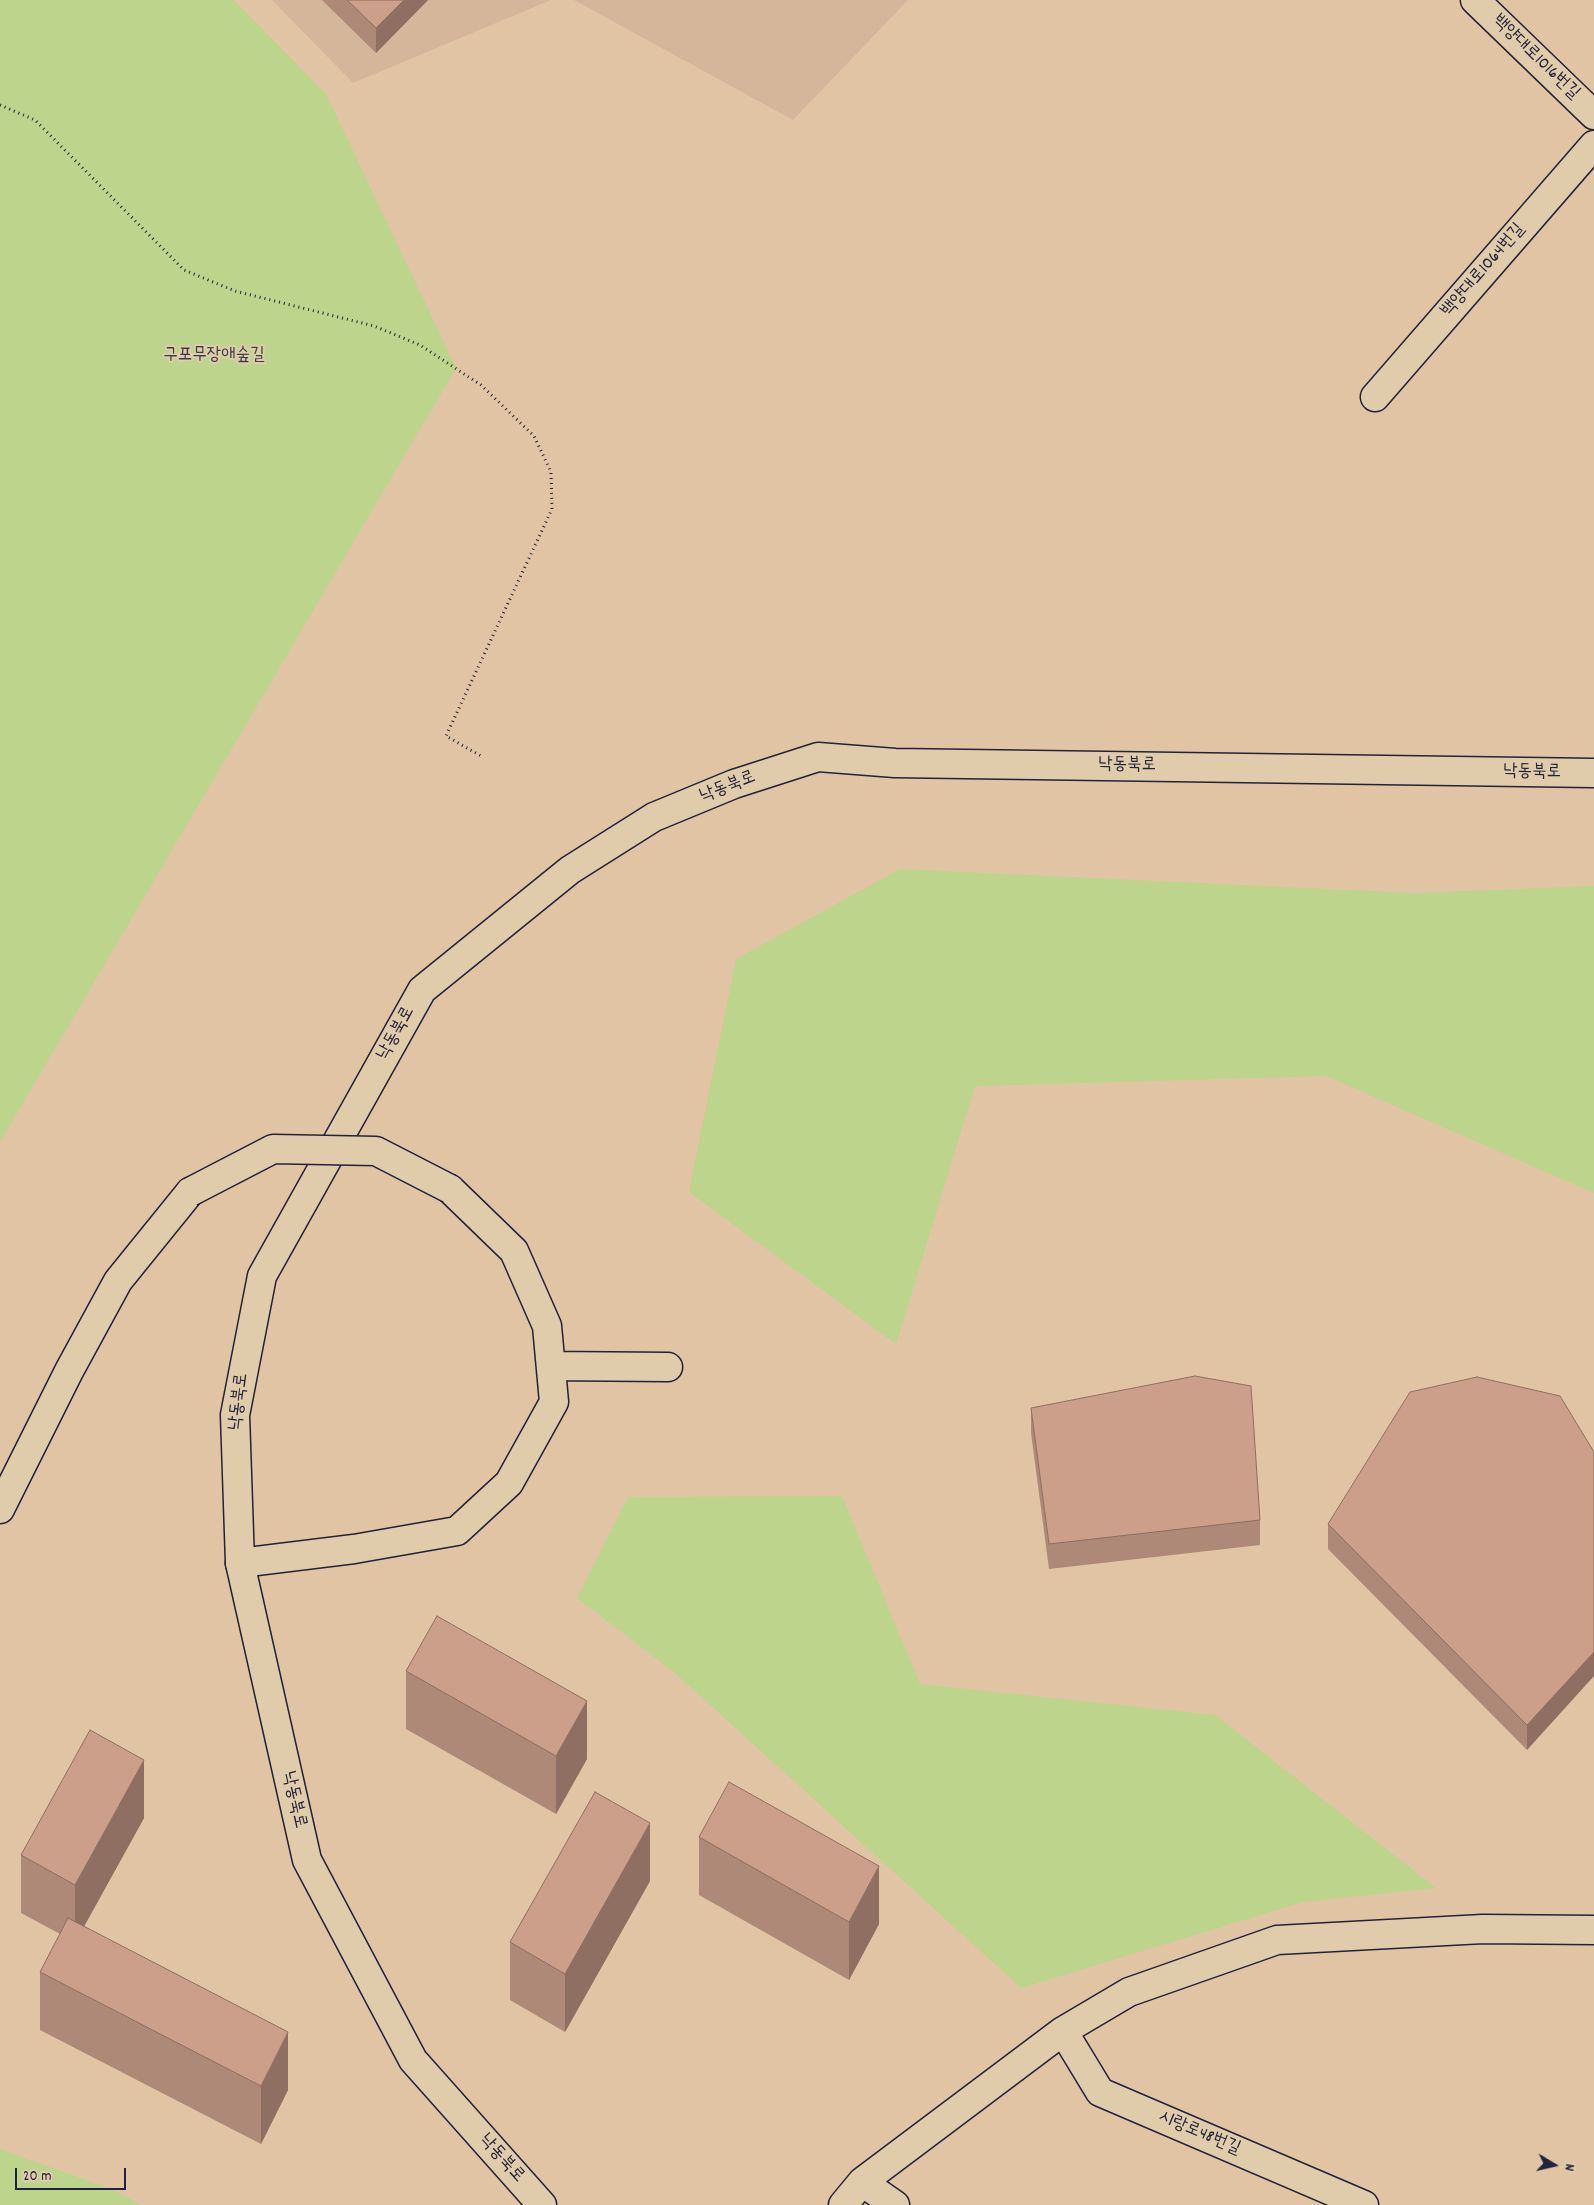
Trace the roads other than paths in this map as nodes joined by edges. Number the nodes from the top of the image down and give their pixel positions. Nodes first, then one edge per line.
1 (1475, 0) edge
2 (1594, 115) edge
3 (1594, 145) edge
4 (1375, 397) dead end
5 (1594, 774) edge
6 (551, 1366) junction
7 (668, 1367) dead end
8 (0, 1509) edge
9 (240, 1563) junction
10 (1594, 1930) edge
11 (1062, 2031) junction
12 (862, 2182) junction
13 (542, 2205) edge
14 (843, 2205) edge
15 (895, 2205) edge
16 (1364, 2205) edge

1 - 2 street, 백양대로1016번길
3 - 4 street, 백양대로1064번길
5 - 9 street, 낙동북로
6 - 7 street
6 - 8 street, bridge
6 - 9 street
9 - 13 street, 낙동북로
10 - 11 street
11 - 12 street
11 - 16 street, 시랑로48번길
12 - 14 street
12 - 15 street

